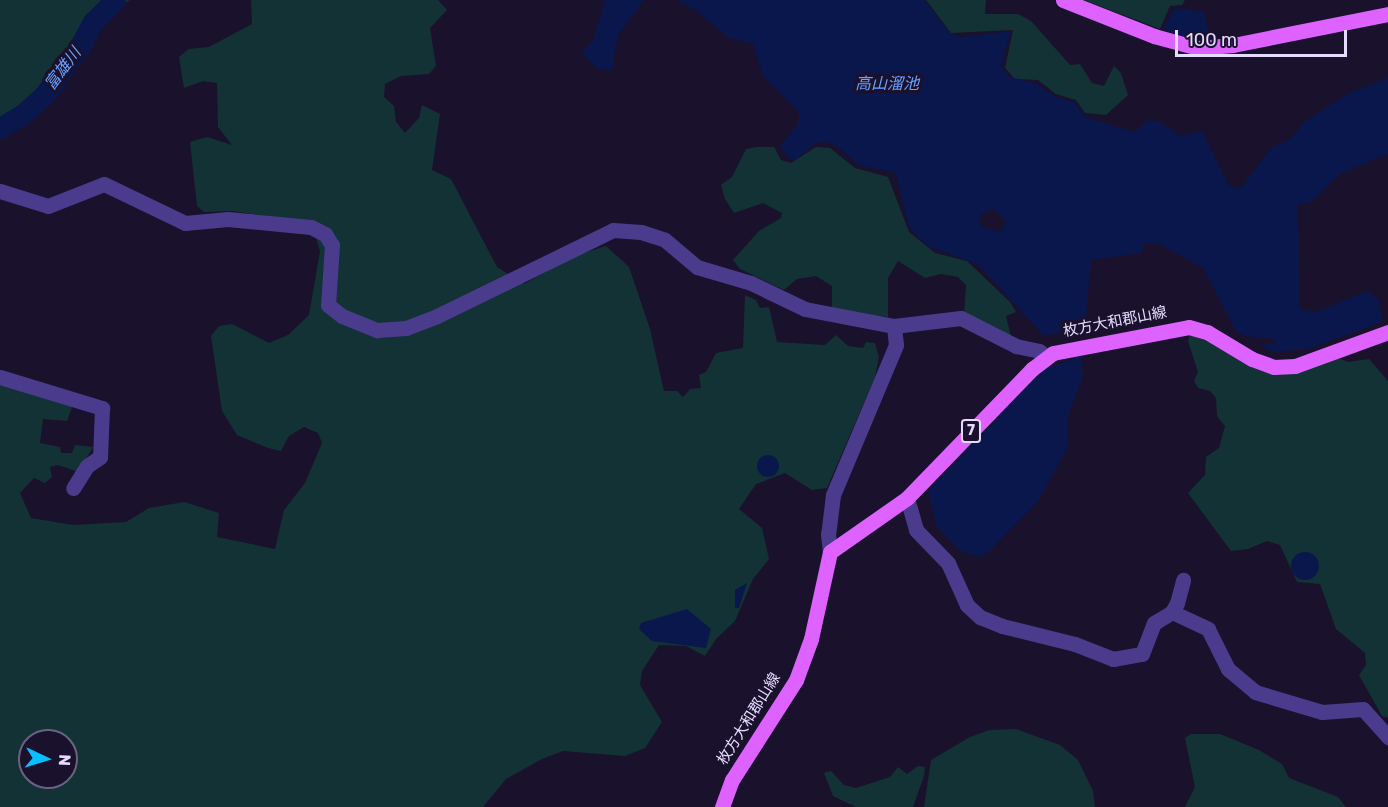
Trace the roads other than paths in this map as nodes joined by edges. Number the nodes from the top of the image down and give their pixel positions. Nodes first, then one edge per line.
1 (1063, 0) edge
2 (1388, 14) edge
3 (0, 191) edge
4 (894, 326) junction
5 (1387, 335) edge
6 (1047, 357) junction
7 (0, 377) edge
8 (73, 488) dead end
9 (906, 498) junction
10 (830, 552) junction
11 (1183, 580) dead end
12 (1172, 612) junction
13 (1388, 737) edge
14 (722, 807) edge

1 - 2 main road
3 - 4 street
4 - 6 street
4 - 10 street
5 - 6 main road, 枚方大和郡山線 / 7
6 - 9 main road, 枚方大和郡山線 / 7
7 - 8 street
9 - 10 main road, 枚方大和郡山線 / 7
9 - 12 street
10 - 14 main road, 枚方大和郡山線
11 - 12 street
12 - 13 street

